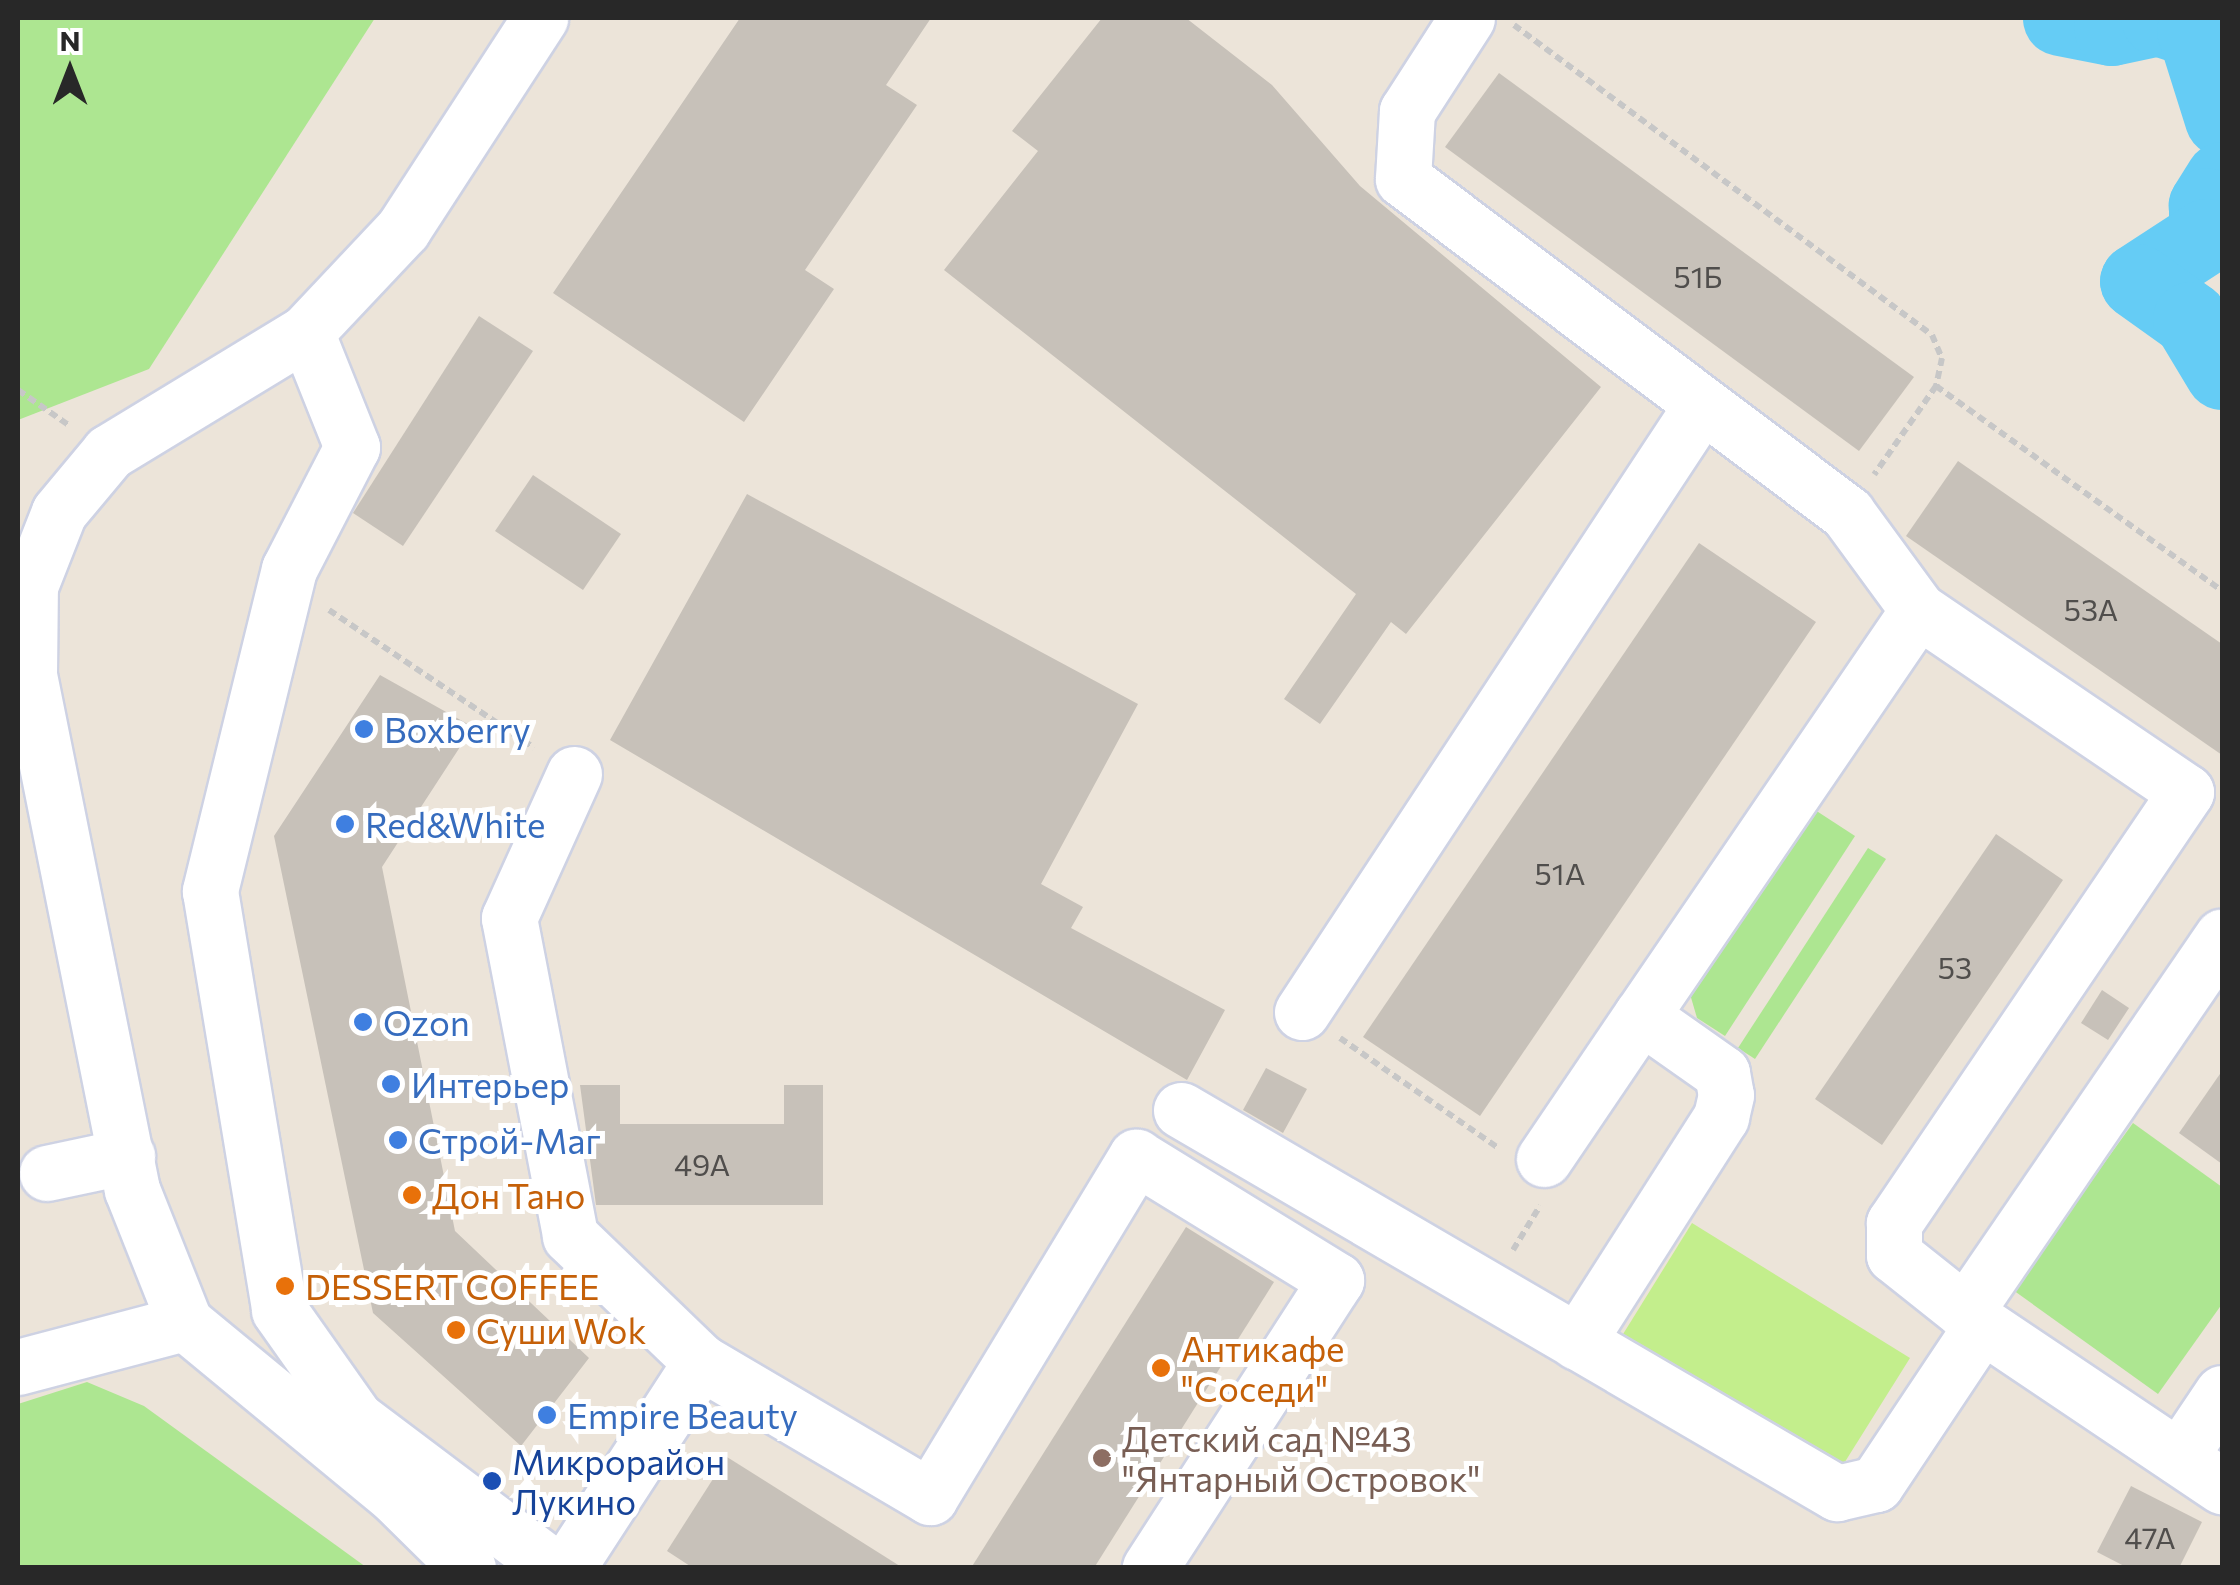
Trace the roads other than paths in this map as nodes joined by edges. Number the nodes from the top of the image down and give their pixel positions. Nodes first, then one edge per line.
1 (540, 18) edge
2 (1467, 18) edge
3 (306, 332) junction
4 (1701, 406) junction
5 (1918, 610) junction
6 (574, 774) road end
7 (2204, 804) edge
8 (2222, 936) edge
9 (1302, 1012) road end
10 (1640, 1016) junction
11 (1181, 1110) dead end
12 (127, 1156) junction
13 (1525, 1156) road end
14 (47, 1173) dead end
15 (1974, 1318) junction
16 (185, 1323) junction
17 (1576, 1342) junction
18 (700, 1362) junction
19 (18, 1367) edge
20 (2222, 1393) edge
21 (2201, 1471) edge
22 (468, 1568) edge
23 (554, 1568) edge
24 (567, 1568) edge
25 (1150, 1568) edge

1 - 3 street
2 - 4 street
3 - 12 street
3 - 23 street
4 - 5 street
4 - 9 street
5 - 7 street
5 - 10 street
6 - 18 street
7 - 15 street
8 - 15 street
10 - 13 street
10 - 17 street
11 - 17 street
12 - 14 street
12 - 16 street
15 - 17 street
15 - 21 street
16 - 19 street
16 - 22 street
18 - 24 street
18 - 25 street
20 - 21 street

